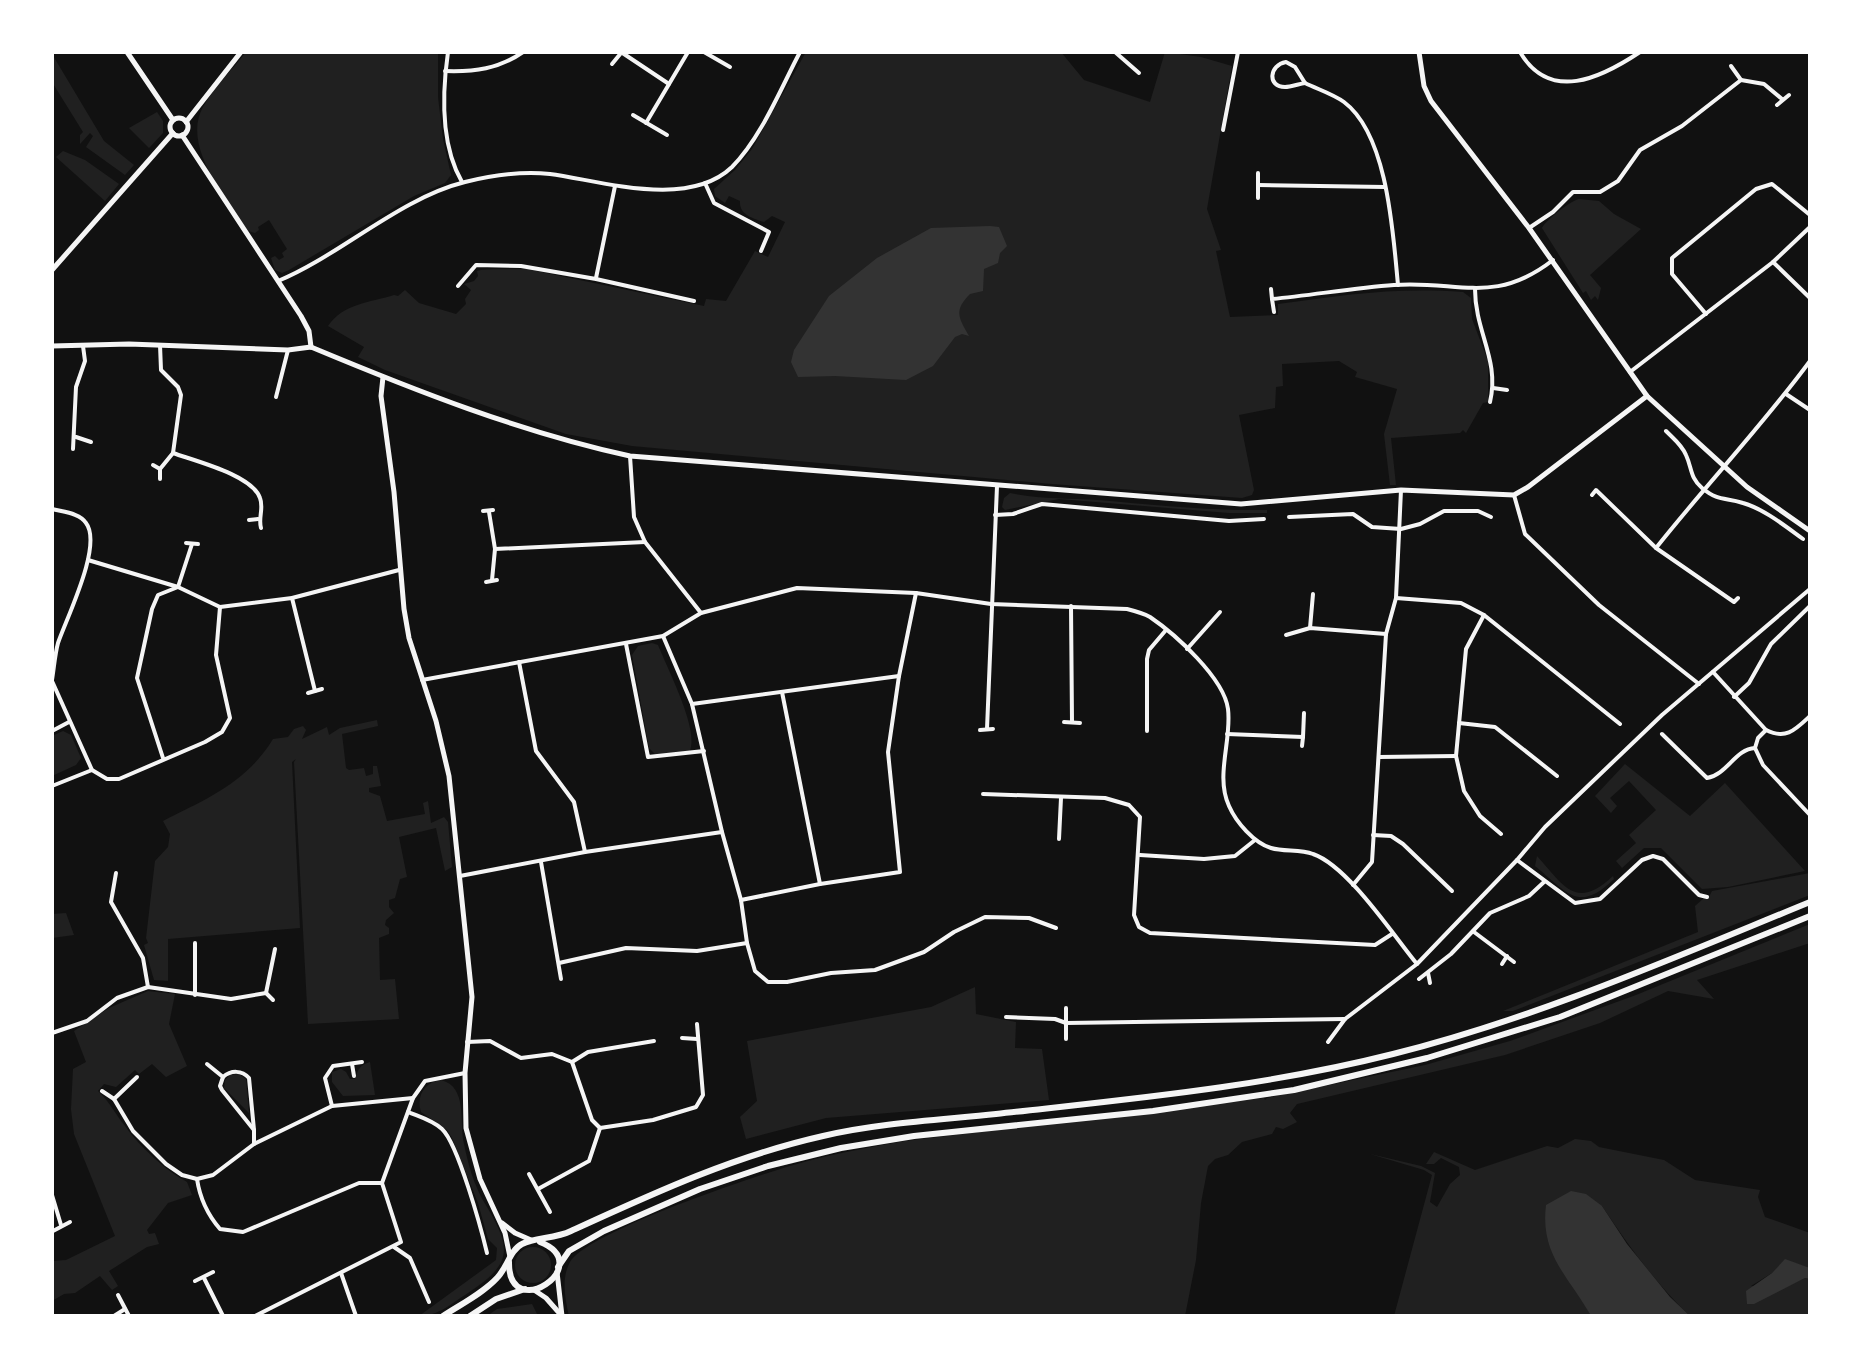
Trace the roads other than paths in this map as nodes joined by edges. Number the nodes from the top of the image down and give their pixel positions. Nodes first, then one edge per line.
1 (127, 52) edge
2 (241, 52) edge
3 (448, 52) edge
4 (523, 52) edge
5 (688, 52) edge
6 (704, 52) edge
7 (800, 52) edge
8 (1115, 52) edge
9 (1238, 52) edge
10 (1419, 52) edge
11 (1520, 52) edge
12 (1640, 52) edge
13 (621, 53) edge
14 (612, 64) dead end
15 (1731, 66) dead end
16 (730, 67) dead end
17 (1297, 70) junction
18 (445, 71) junction
19 (1139, 73) dead end
20 (1741, 80) junction
21 (1305, 83) junction
22 (669, 84) junction
23 (1292, 85) junction
24 (1789, 95) dead end
25 (1782, 99) junction
26 (1777, 105) dead end
27 (633, 115) dead end
28 (173, 120) junction
29 (186, 122) junction
30 (646, 123) junction
31 (1223, 130) dead end
32 (173, 133) junction
33 (182, 135) junction
34 (667, 135) dead end
35 (1258, 173) dead end
36 (462, 182) junction
37 (705, 183) junction
38 (1258, 185) junction
39 (615, 186) junction
40 (1385, 187) junction
41 (1258, 198) dead end
42 (1810, 215) edge
43 (1810, 227) edge
44 (1529, 228) junction
45 (761, 251) dead end
46 (1553, 260) junction
47 (1773, 262) junction
48 (52, 270) edge
49 (596, 279) junction
50 (278, 281) junction
51 (1398, 285) junction
52 (458, 286) dead end
53 (1271, 289) dead end
54 (1475, 289) junction
55 (1810, 298) edge
56 (1272, 299) junction
57 (694, 301) dead end
58 (1274, 312) dead end
59 (1706, 314) junction
60 (83, 343) junction
61 (160, 345) junction
62 (52, 346) edge
63 (311, 347) junction
64 (288, 350) junction
65 (1810, 361) edge
66 (1630, 372) junction
67 (383, 377) junction
68 (1493, 388) junction
69 (1507, 390) dead end
70 (1786, 394) junction
71 (1647, 396) junction
72 (276, 397) dead end
73 (1490, 402) dead end
74 (1810, 410) edge
75 (1666, 431) dead end
76 (76, 437) junction
77 (91, 442) dead end
78 (73, 449) dead end
79 (173, 453) junction
80 (630, 456) junction
81 (153, 465) dead end
82 (1724, 466) junction
83 (160, 469) junction
84 (160, 479) dead end
85 (1600, 484) dead end
86 (997, 486) junction
87 (1703, 489) junction
88 (1401, 490) junction
89 (1514, 495) junction
90 (52, 509) edge
91 (488, 511) dead end
92 (995, 515) junction
93 (1289, 517) dead end
94 (1491, 517) dead end
95 (258, 519) junction
96 (1264, 519) dead end
97 (249, 520) dead end
98 (261, 528) dead end
99 (1401, 529) junction
100 (1810, 531) edge
101 (1803, 539) dead end
102 (645, 542) junction
103 (192, 544) dead end
104 (1656, 548) junction
105 (495, 549) junction
106 (88, 560) junction
107 (399, 570) junction
108 (492, 581) dead end
109 (178, 587) junction
110 (1810, 589) edge
111 (916, 593) junction
112 (1313, 594) dead end
113 (292, 598) junction
114 (1396, 598) junction
115 (991, 604) junction
116 (1071, 606) junction
117 (1810, 606) edge
118 (220, 607) junction
119 (1730, 607) dead end
120 (1220, 612) dead end
121 (701, 613) junction
122 (1484, 615) junction
123 (1310, 628) junction
124 (1166, 630) junction
125 (1386, 634) junction
126 (1286, 635) dead end
127 (663, 636) junction
128 (626, 644) junction
129 (55, 646) edge
130 (1187, 649) junction
131 (519, 662) junction
132 (1713, 672) junction
133 (899, 676) junction
134 (52, 680) edge
135 (422, 680) junction
136 (1699, 684) junction
137 (322, 689) dead end
138 (315, 691) junction
139 (782, 692) junction
140 (308, 693) dead end
141 (1734, 697) junction
142 (692, 704) junction
143 (1304, 713) dead end
144 (1810, 716) edge
145 (1147, 721) junction
146 (69, 722) junction
147 (1064, 722) dead end
148 (1072, 722) junction
149 (1156, 722) dead end
150 (1080, 723) dead end
151 (1459, 723) junction
152 (1620, 724) dead end
153 (980, 730) dead end
154 (1766, 730) junction
155 (52, 731) edge
156 (1147, 731) dead end
157 (1227, 734) junction
158 (1662, 734) dead end
159 (1303, 737) junction
160 (1302, 746) dead end
161 (1755, 748) junction
162 (704, 751) junction
163 (1456, 756) junction
164 (1379, 757) junction
165 (163, 758) junction
166 (92, 770) junction
167 (1557, 776) dead end
168 (52, 786) edge
169 (983, 794) dead end
170 (1061, 798) junction
171 (1810, 815) edge
172 (722, 832) junction
173 (1501, 834) dead end
174 (1373, 835) junction
175 (1059, 839) dead end
176 (1255, 840) junction
177 (585, 852) junction
178 (1139, 855) junction
179 (1517, 860) junction
180 (541, 862) junction
181 (116, 873) dead end
182 (460, 876) junction
183 (1544, 882) junction
184 (820, 884) junction
185 (1353, 885) junction
186 (1452, 891) dead end
187 (1707, 897) dead end
188 (741, 900) junction
189 (1810, 902) edge
190 (1810, 916) edge
191 (1056, 928) dead end
192 (1474, 932) junction
193 (1392, 934) junction
194 (195, 943) dead end
195 (747, 943) junction
196 (275, 949) dead end
197 (1507, 956) junction
198 (1514, 962) dead end
199 (559, 963) junction
200 (1417, 964) junction
201 (1502, 964) dead end
202 (1428, 973) junction
203 (561, 979) dead end
204 (1419, 979) dead end
205 (1430, 983) dead end
206 (148, 987) junction
207 (266, 993) junction
208 (195, 995) junction
209 (273, 1000) dead end
210 (1066, 1008) dead end
211 (1006, 1017) dead end
212 (1345, 1019) junction
213 (1066, 1023) junction
214 (697, 1024) dead end
215 (52, 1033) edge
216 (682, 1038) dead end
217 (697, 1039) junction
218 (1066, 1039) dead end
219 (654, 1041) dead end
220 (467, 1042) junction
221 (1328, 1042) dead end
222 (362, 1062) dead end
223 (572, 1062) junction
224 (207, 1064) dead end
225 (352, 1064) junction
226 (465, 1073) junction
227 (354, 1076) dead end
228 (137, 1077) dead end
229 (223, 1077) junction
230 (102, 1091) dead end
231 (413, 1098) junction
232 (114, 1099) junction
233 (332, 1106) junction
234 (408, 1112) junction
235 (600, 1128) junction
236 (254, 1130) junction
237 (254, 1144) junction
238 (529, 1174) dead end
239 (197, 1179) junction
240 (382, 1183) junction
241 (538, 1189) junction
242 (52, 1195) edge
243 (550, 1212) dead end
244 (70, 1222) dead end
245 (501, 1222) junction
246 (61, 1225) junction
247 (53, 1231) edge
248 (535, 1241) junction
249 (394, 1247) junction
250 (487, 1253) dead end
251 (510, 1258) junction
252 (558, 1269) junction
253 (213, 1272) dead end
254 (341, 1273) junction
255 (204, 1278) junction
256 (195, 1281) dead end
257 (525, 1289) junction
258 (534, 1290) junction
259 (118, 1295) dead end
260 (429, 1302) dead end
261 (125, 1309) junction
262 (271, 1313) edge
263 (114, 1316) edge
264 (129, 1316) edge
265 (223, 1316) edge
266 (255, 1316) edge
267 (356, 1316) edge
268 (443, 1316) edge
269 (470, 1316) edge
270 (562, 1316) edge

1 - 28 street
2 - 29 street
3 - 18 street
4 - 18 street
5 - 22 street
6 - 16 street
7 - 37 street
8 - 19 street
9 - 31 street
10 - 44 street
11 - 12 street
13 - 14 street
13 - 22 street
15 - 20 street
17 - 21 street
17 - 23 street
17 - 23 street
18 - 36 street
20 - 25 street
20 - 44 street
21 - 23 street
21 - 40 street
22 - 30 street
24 - 25 street
25 - 26 street
27 - 30 street
28 - 29 street
28 - 32 street
29 - 33 street
30 - 34 street
32 - 33 street
32 - 48 street
33 - 50 street
35 - 38 street
36 - 39 street
36 - 50 street
37 - 39 street
37 - 45 street
38 - 40 street
38 - 41 street
39 - 49 street
40 - 51 street
42 - 59 street
43 - 47 street
44 - 46 street
46 - 54 street
46 - 66 street
47 - 55 street
47 - 59 street
49 - 52 street
49 - 57 street
50 - 63 street
51 - 54 street
51 - 56 street
53 - 56 street
54 - 68 street
56 - 58 street
59 - 66 street
60 - 61 street
60 - 62 street
60 - 76 street
61 - 64 street
61 - 79 street
63 - 64 street
63 - 67 street
64 - 72 street
65 - 70 street
66 - 71 street
67 - 80 street
67 - 107 street
68 - 69 street
68 - 73 street
70 - 74 street
70 - 82 street
71 - 82 street
71 - 89 street
75 - 87 street
76 - 77 street
76 - 78 street
79 - 83 street
79 - 95 street
80 - 86 street
80 - 102 street
81 - 83 street
82 - 87 street
82 - 100 street
83 - 84 street
85 - 104 street
86 - 88 street
86 - 92 street
87 - 101 street
87 - 104 street
88 - 89 street
88 - 99 street
89 - 136 street
90 - 106 street
91 - 105 street
92 - 96 street
92 - 115 street
93 - 99 street
94 - 99 street
95 - 97 street
95 - 98 street
99 - 114 street
102 - 105 street
102 - 121 street
103 - 109 street
104 - 119 street
105 - 108 street
106 - 109 street
106 - 129 street
107 - 113 street
107 - 135 street
109 - 118 street
109 - 165 street
110 - 132 street
111 - 115 street
111 - 121 street
111 - 133 street
112 - 123 street
113 - 118 street
113 - 138 street
114 - 122 street
114 - 125 street
115 - 116 street
115 - 153 street
116 - 124 street
116 - 148 street
117 - 141 street
118 - 165 street
120 - 130 street
121 - 127 street
122 - 151 street
122 - 152 street
123 - 125 street
123 - 126 street
124 - 130 street
124 - 145 street
125 - 164 street
127 - 128 street
127 - 142 street
128 - 131 street
128 - 162 street
129 - 134 street
130 - 157 street
131 - 135 street
131 - 177 street
132 - 136 street
132 - 141 street
133 - 139 street
133 - 184 street
134 - 146 street
135 - 182 street
136 - 179 street
137 - 138 street
138 - 140 street
139 - 142 street
139 - 184 street
141 - 154 street
142 - 162 street
143 - 159 street
144 - 154 street
145 - 149 street
145 - 156 street
146 - 155 street
146 - 166 street
147 - 148 street
148 - 150 street
151 - 163 street
151 - 167 street
154 - 161 street
157 - 159 street
157 - 176 street
158 - 161 street
159 - 160 street
161 - 171 street
162 - 172 street
163 - 164 street
163 - 173 street
164 - 174 street
165 - 166 street
166 - 168 street
169 - 170 street
170 - 175 street
170 - 178 street
172 - 177 street
172 - 188 street
174 - 185 street
174 - 186 street
176 - 178 street
176 - 185 street
177 - 180 street
178 - 193 street
179 - 183 street
179 - 200 street
180 - 182 street
180 - 199 street
181 - 206 street
182 - 220 street
183 - 187 street
183 - 192 street
184 - 188 street
185 - 193 street
188 - 195 street
189 - 248 highway
190 - 252 highway
191 - 195 street
192 - 197 street
192 - 202 street
193 - 200 street
194 - 208 street
195 - 199 street
196 - 207 street
197 - 198 street
197 - 201 street
199 - 203 street
200 - 212 street
202 - 204 street
202 - 205 street
206 - 208 street
206 - 215 street
207 - 208 street
207 - 209 street
210 - 213 street
211 - 213 street
212 - 213 street
212 - 221 street
213 - 218 street
214 - 217 street
216 - 217 street
217 - 235 street
219 - 223 street
220 - 223 street
220 - 226 street
222 - 225 street
223 - 235 street
224 - 229 street
225 - 227 street
225 - 233 street
226 - 231 street
226 - 245 street
228 - 232 street
229 - 236 street
229 - 236 street
230 - 232 street
231 - 233 street
231 - 234 street
232 - 239 street
233 - 237 street
234 - 240 street
234 - 250 street
235 - 241 street
236 - 237 street
237 - 239 street
238 - 241 street
239 - 240 street
240 - 249 street
241 - 243 street
242 - 246 street
244 - 246 street
245 - 248 street
245 - 251 street
246 - 247 street
248 - 251 highway
248 - 252 highway
249 - 254 street
249 - 260 street
251 - 257 highway
251 - 268 highway
252 - 258 highway
252 - 270 street
253 - 255 street
254 - 262 street
254 - 267 street
255 - 256 street
255 - 265 street
257 - 258 highway
257 - 269 highway
258 - 270 street
259 - 261 street
261 - 263 street
261 - 264 street
262 - 266 street

